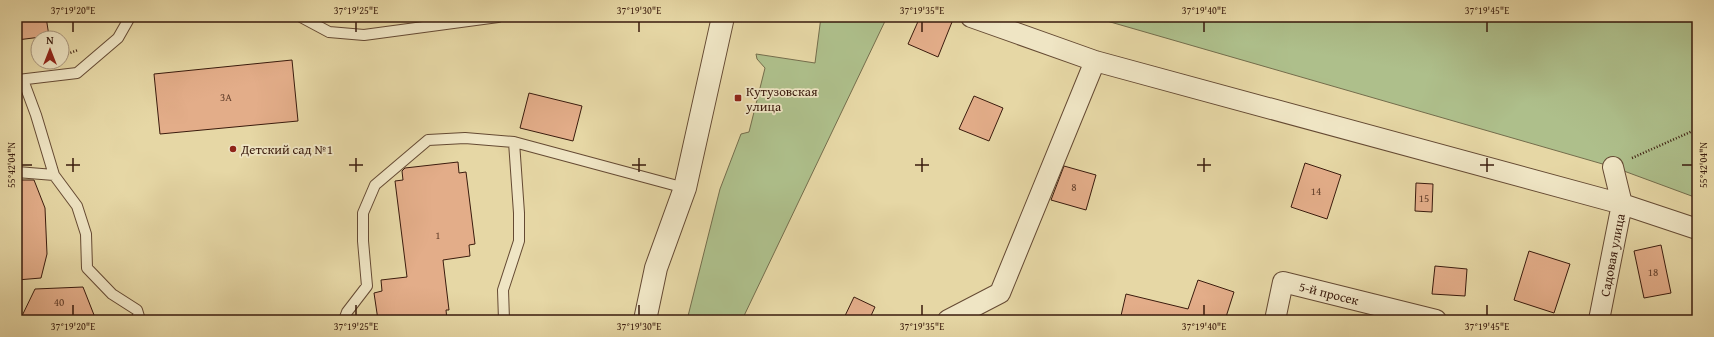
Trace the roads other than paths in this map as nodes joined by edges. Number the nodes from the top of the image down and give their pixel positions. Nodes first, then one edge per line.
1 (130, 17) edge
2 (301, 17) edge
3 (498, 17) edge
4 (723, 17) edge
5 (971, 17) edge
6 (1095, 61) junction
7 (20, 80) edge
8 (514, 142) junction
9 (1613, 167) road end
10 (17, 172) edge
11 (54, 175) junction
12 (685, 188) junction
13 (1622, 204) junction
14 (1697, 229) edge
15 (140, 320) edge
16 (344, 320) edge
17 (504, 320) edge
18 (645, 320) edge
19 (948, 320) edge
20 (1275, 320) edge
21 (1436, 320) edge
22 (1599, 320) edge

1 - 7 lane
2 - 3 lane
4 - 12 street
5 - 6 street
6 - 13 street
6 - 19 street
7 - 11 lane
8 - 12 lane
8 - 16 lane
8 - 17 lane
9 - 13 street, Садовая улица
10 - 11 lane
11 - 15 lane
12 - 18 street
13 - 14 street
13 - 22 street, Садовая улица
20 - 21 street, 5-й просек

